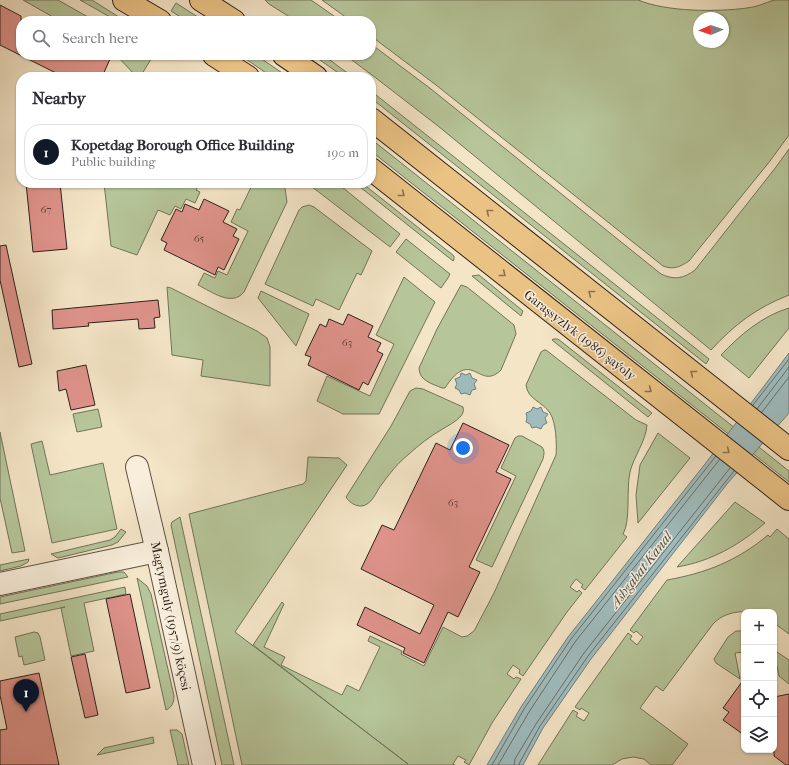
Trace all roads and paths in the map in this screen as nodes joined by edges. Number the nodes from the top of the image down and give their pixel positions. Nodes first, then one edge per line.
1 (124, 0) edge
2 (201, 0) edge
3 (151, 16) edge
4 (226, 16) edge
5 (222, 60) edge
6 (291, 60) edge
7 (240, 72) edge
8 (309, 72) edge
9 (376, 123) edge
10 (376, 173) edge
11 (789, 449) edge
12 (137, 467) dead end
13 (782, 494) edge
14 (157, 551) junction
15 (0, 584) edge
16 (204, 765) edge

1 - 3 main road
2 - 4 main road
5 - 7 main road
6 - 8 main road
11 -> 9 main road
10 -> 13 main road, Garaşsyzlyk (1986) şaýoly
12 - 14 street, Magtymguly (1957/9) köçesi
14 - 15 street
14 - 16 street, Magtymguly (1957/9) köçesi

